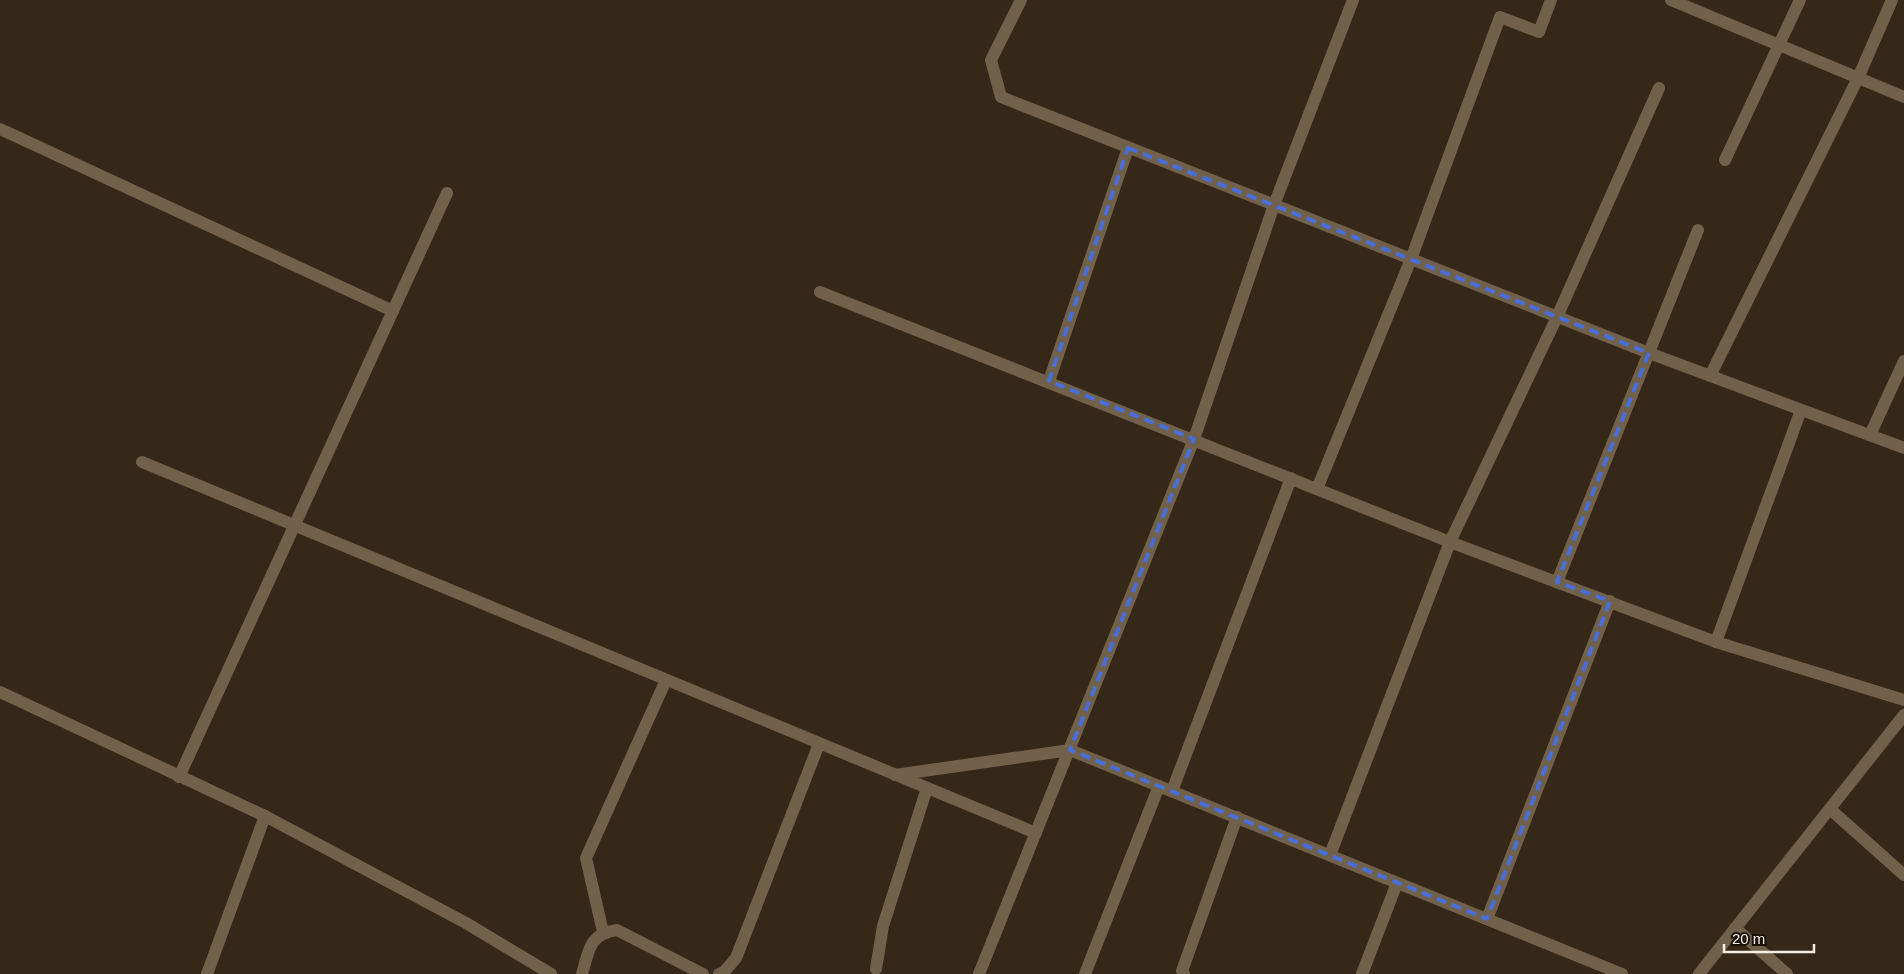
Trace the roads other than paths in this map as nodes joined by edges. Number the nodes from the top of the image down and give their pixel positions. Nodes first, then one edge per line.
1 (1021, 0) edge
2 (1353, 0) edge
3 (1550, 0) edge
4 (1672, 0) edge
5 (1800, 0) edge
6 (1892, 0) edge
7 (1780, 46) junction
8 (1858, 78) junction
9 (1659, 88) dead end
10 (1904, 97) edge
11 (0, 129) edge
12 (1128, 148) junction
13 (1725, 160) dead end
14 (447, 193) dead end
15 (1274, 205) junction
16 (1698, 230) dead end
17 (1411, 259) junction
18 (820, 292) dead end
19 (393, 311) junction
20 (1557, 317) junction
21 (1649, 353) junction
22 (1904, 361) edge
23 (1710, 376) junction
24 (1049, 381) junction
25 (1801, 410) junction
26 (1870, 435) junction
27 (1194, 439) junction
28 (1904, 448) edge
29 (142, 462) dead end
30 (1291, 478) junction
31 (1318, 489) junction
32 (294, 526) junction
33 (1450, 542) junction
34 (1557, 582) junction
35 (1610, 602) junction
36 (1716, 642) junction
37 (666, 680) junction
38 (0, 692) edge
39 (1904, 700) edge
40 (1904, 715) edge
41 (819, 744) junction
42 (1070, 750) junction
43 (894, 775) junction
44 (179, 776) junction
45 (1159, 786) junction
46 (927, 788) junction
47 (1172, 791) junction
48 (1830, 809) junction
49 (265, 816) junction
50 (1237, 818) junction
51 (1036, 833) junction
52 (1330, 856) junction
53 (1904, 875) edge
54 (1397, 883) junction
55 (1487, 919) junction
56 (1735, 928) junction
57 (603, 932) junction
58 (876, 969) dead end
59 (207, 974) edge
60 (551, 974) edge
61 (582, 974) edge
62 (703, 974) edge
63 (719, 974) edge
64 (979, 974) edge
65 (1085, 974) edge
66 (1184, 974) edge
67 (1362, 974) edge
68 (1622, 974) edge
69 (1699, 974) edge
70 (1787, 974) edge

1 - 12 street
2 - 15 street
3 - 17 street
4 - 7 street
5 - 7 street
6 - 8 street
7 - 8 street
7 - 13 street
8 - 10 street
8 - 23 street
9 - 20 street
11 - 19 street
12 - 15 street
12 - 24 street
14 - 19 street
15 - 17 street
15 - 27 street
16 - 21 street
17 - 20 street
17 - 31 street
18 - 24 street
19 - 32 street
20 - 21 street
20 - 33 street
21 - 23 street
21 - 34 street
22 - 26 street
23 - 25 street
24 - 27 street
25 - 26 street
25 - 36 street
26 - 28 street
27 - 30 street
27 - 42 street
29 - 32 street
30 - 31 street
30 - 47 street
31 - 33 street
32 - 37 street
32 - 44 street
33 - 34 street
33 - 52 street
34 - 35 street
35 - 36 street
35 - 55 street
36 - 39 street
37 - 41 street
37 - 57 street
38 - 44 street
40 - 48 street
41 - 43 street
41 - 63 street
42 - 43 street
42 - 45 street
42 - 51 street
43 - 46 street
44 - 49 street
45 - 47 street
45 - 65 street
46 - 51 street
46 - 58 street
47 - 50 street
48 - 53 street
48 - 56 street
49 - 59 street
49 - 60 street
50 - 52 street
50 - 66 street
51 - 64 street
52 - 54 street
54 - 55 street
54 - 67 street
55 - 68 street
56 - 69 street
56 - 70 street
57 - 61 street
57 - 62 street

